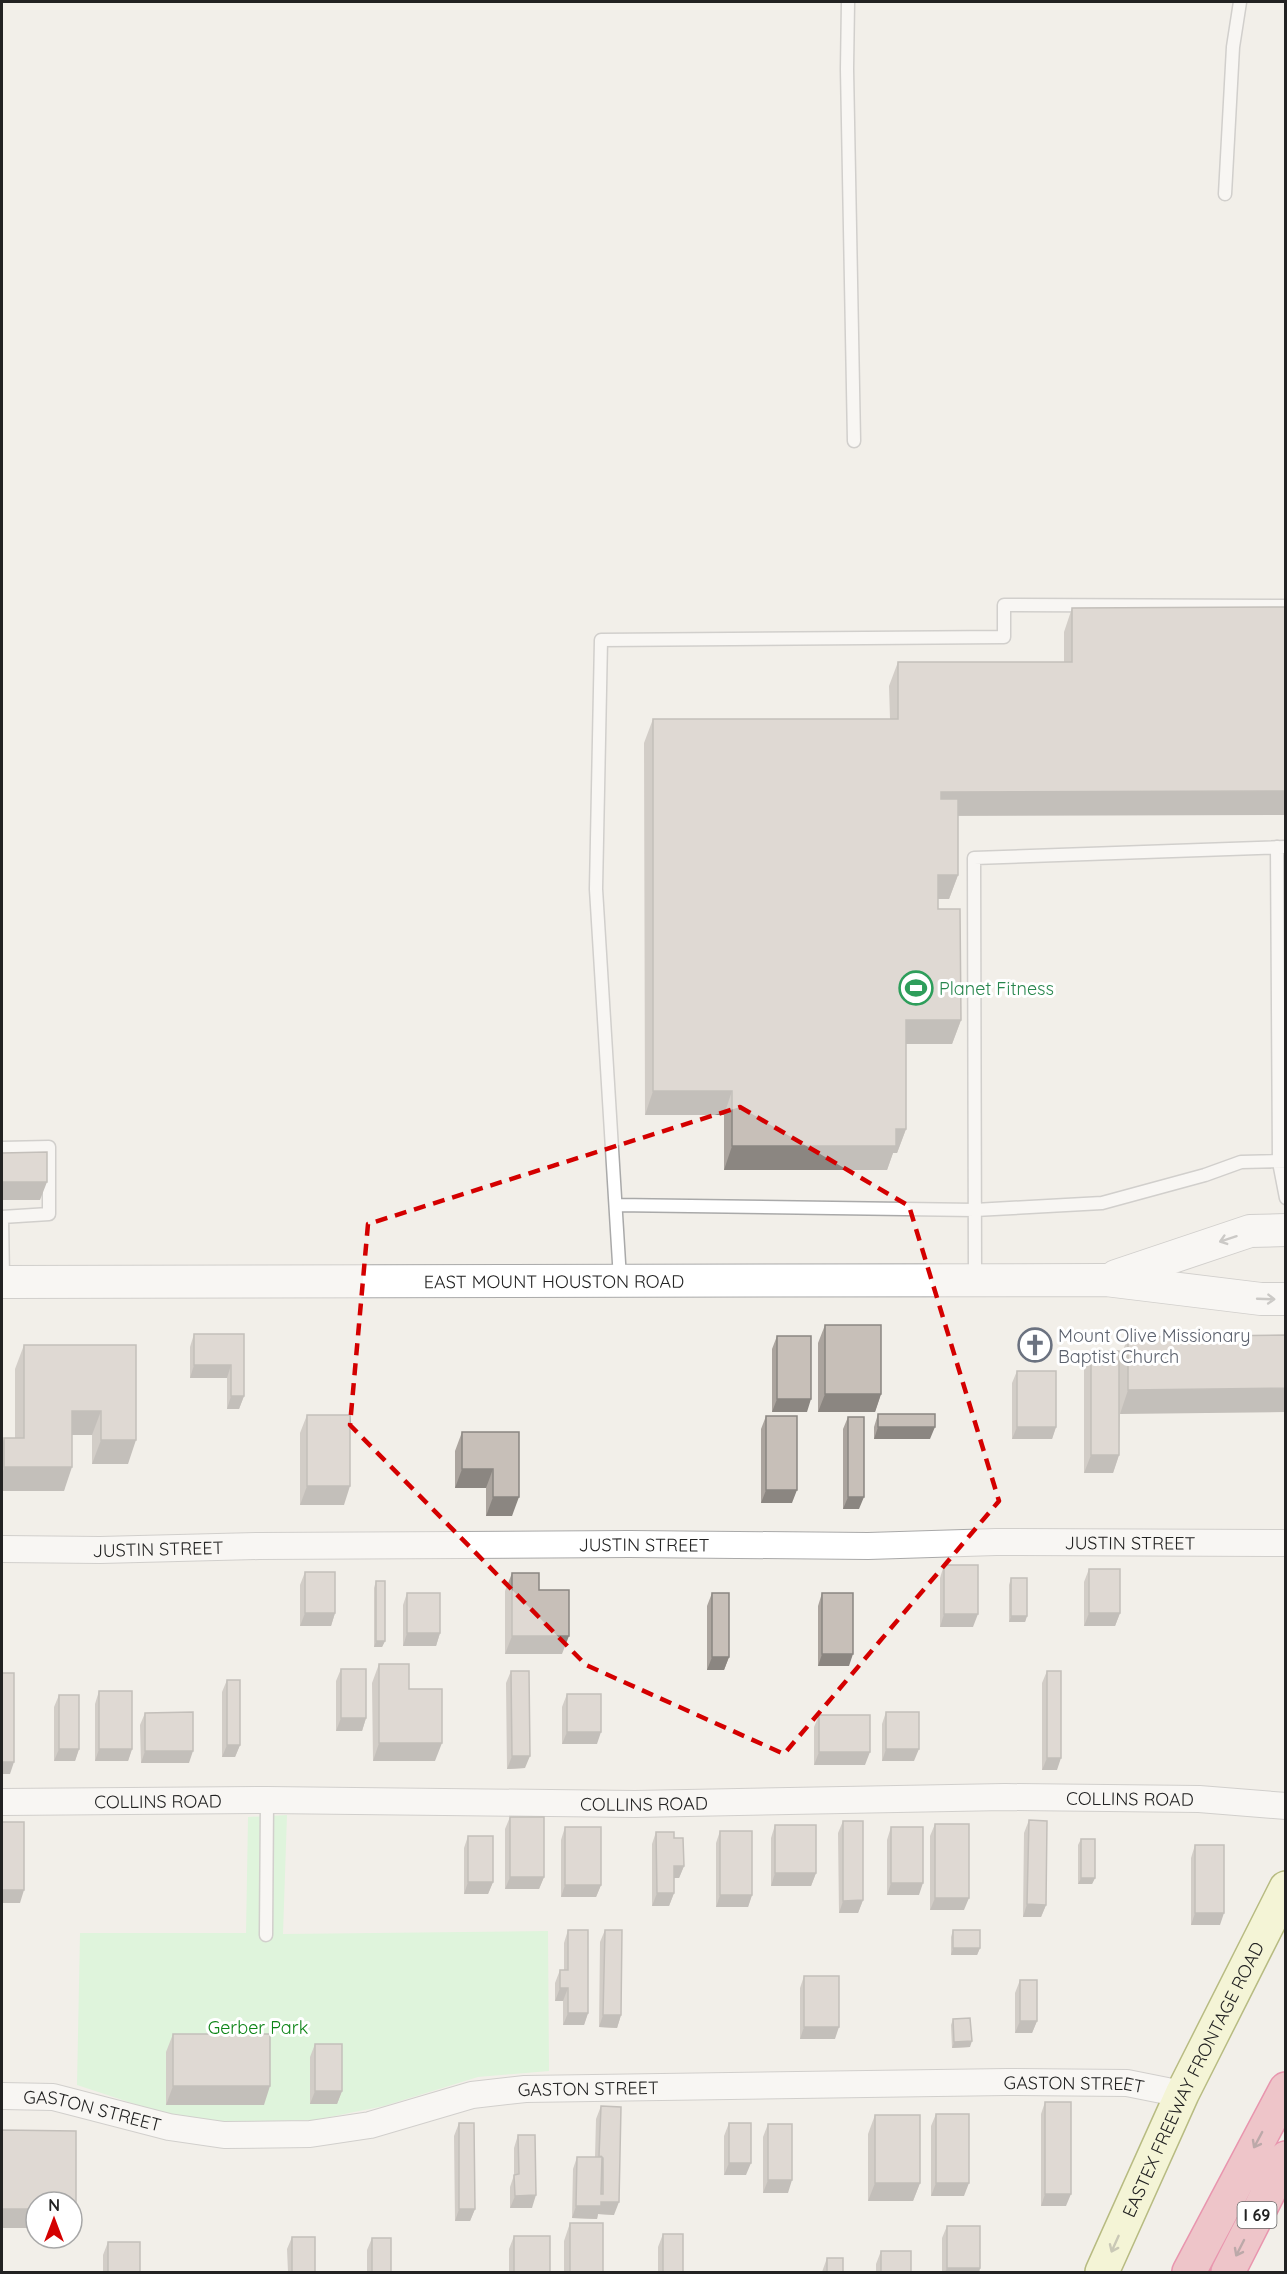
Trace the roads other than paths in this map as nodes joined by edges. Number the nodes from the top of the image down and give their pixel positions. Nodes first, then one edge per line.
1 (848, 2) edge
2 (1240, 2) edge
3 (1225, 194) dead end
4 (854, 441) dead end
5 (1286, 606) edge
6 (1281, 847) edge
7 (1282, 963) edge
8 (2, 1148) edge
9 (1282, 1162) edge
10 (1286, 1198) edge
11 (17, 1200) edge
12 (616, 1205) junction
13 (975, 1210) junction
14 (17, 1216) junction
15 (2, 1217) edge
16 (1286, 1230) edge
17 (620, 1280) junction
18 (975, 1280) junction
19 (1106, 1280) junction
20 (2, 1282) edge
21 (1286, 1299) edge
22 (1286, 1543) edge
23 (2, 1549) edge
24 (267, 1800) junction
25 (2, 1802) edge
26 (1286, 1806) edge
27 (1286, 1888) edge
28 (266, 1935) dead end
29 (1286, 2089) edge
30 (1182, 2094) junction
31 (2, 2096) edge
32 (1286, 2158) edge
33 (1102, 2272) edge
34 (1189, 2272) edge
35 (1228, 2272) edge

1 - 4 lane
2 - 3 lane
5 - 12 lane
6 - 7 lane
6 - 13 lane
7 - 9 lane
8 - 14 lane
9 - 10 lane
9 - 13 lane
11 - 14 lane
12 - 13 lane
12 - 17 lane
13 - 18 lane
14 - 15 lane
15 - 20 lane
16 -> 19 street, EAST MOUNT HOUSTON ROAD
17 - 18 street, EAST MOUNT HOUSTON ROAD
17 - 20 street, EAST MOUNT HOUSTON ROAD
18 - 19 street, EAST MOUNT HOUSTON ROAD
19 -> 21 street, EAST MOUNT HOUSTON ROAD
22 - 23 street, JUSTIN STREET
24 - 25 street, COLLINS ROAD
24 - 26 street, COLLINS ROAD
24 - 28 lane
27 - 30 main road, EASTEX FREEWAY FRONTAGE ROAD
29 -> 34 highway
30 - 31 street, GASTON STREET
30 -> 33 main road, EASTEX FREEWAY FRONTAGE ROAD
32 -> 35 highway, I 69

